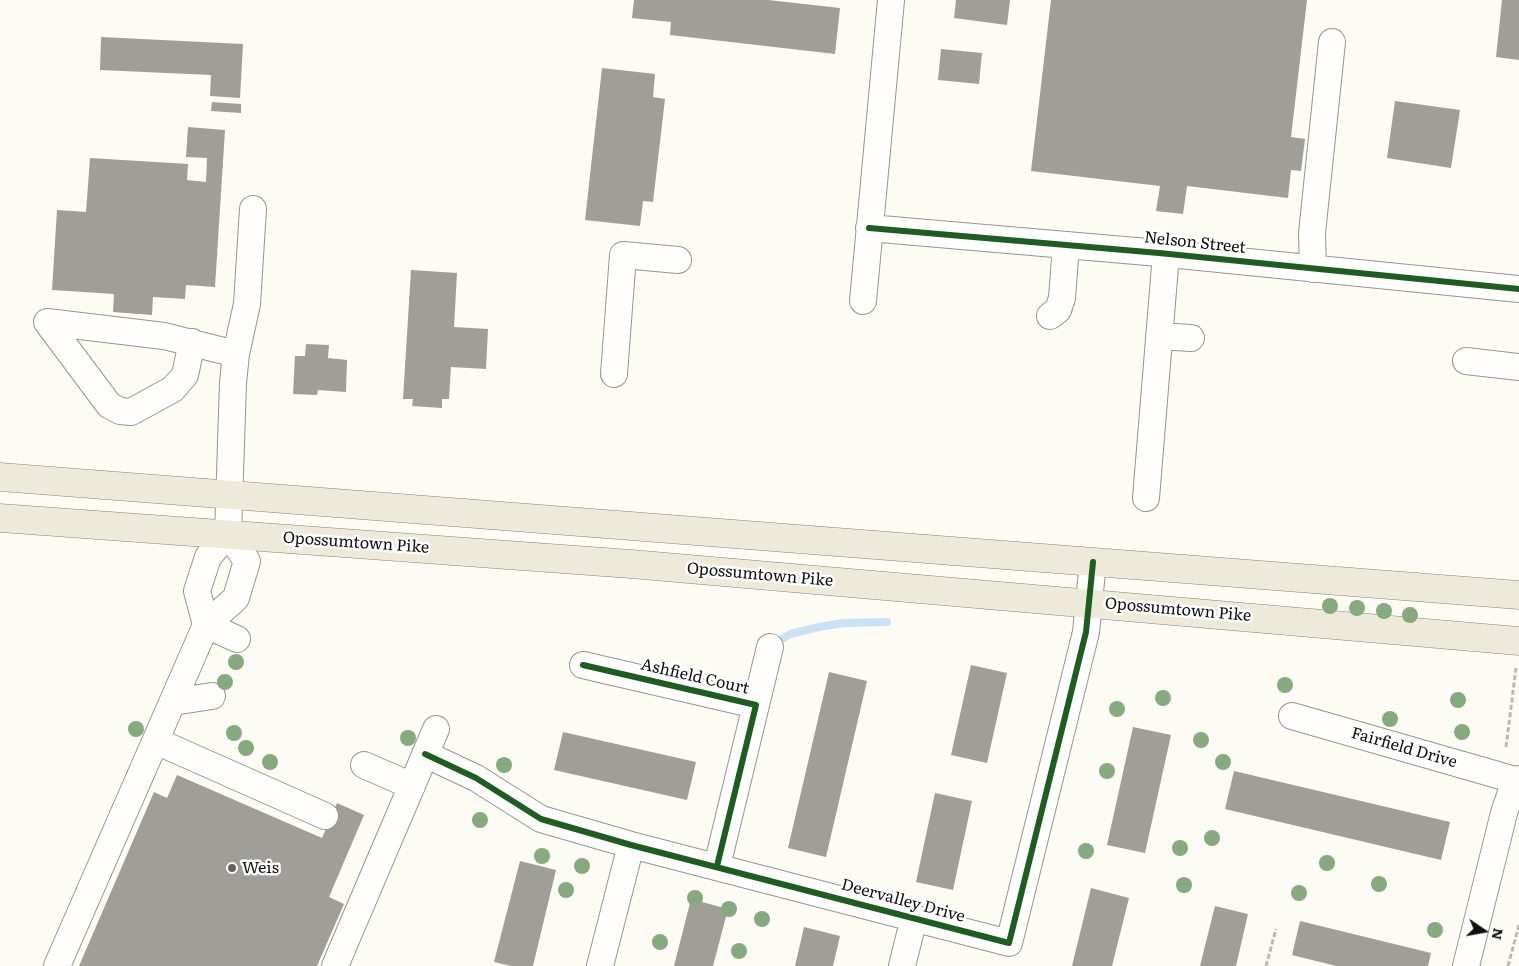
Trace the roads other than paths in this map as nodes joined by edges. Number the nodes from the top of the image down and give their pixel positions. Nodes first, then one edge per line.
1 (891, 0) edge
2 (1332, 42) dead end
3 (253, 210) dead end
4 (869, 228) junction
5 (1066, 245) junction
6 (1166, 254) junction
7 (678, 260) dead end
8 (1313, 269) junction
9 (1519, 289) edge
10 (863, 301) dead end
11 (1050, 316) dead end
12 (1159, 336) junction
13 (1191, 338) dead end
14 (192, 342) junction
15 (236, 354) junction
16 (1466, 361) dead end
17 (1519, 367) edge
18 (614, 374) dead end
19 (0, 477) edge
20 (229, 495) junction
21 (1146, 498) dead end
22 (0, 518) edge
23 (228, 534) junction
24 (1093, 562) junction
25 (1519, 595) edge
26 (1090, 602) junction
27 (206, 625) junction
28 (237, 639) dead end
29 (1519, 641) edge
30 (770, 647) dead end
31 (583, 665) dead end
32 (212, 696) dead end
33 (173, 702) junction
34 (756, 704) junction
35 (1292, 716) dead end
36 (436, 729) dead end
37 (156, 741) junction
38 (425, 754) junction
39 (364, 765) dead end
40 (1517, 780) edge
41 (412, 786) junction
42 (325, 816) dead end
43 (631, 845) junction
44 (717, 866) junction
45 (914, 918) junction
46 (57, 966) edge
47 (335, 966) edge
48 (600, 966) edge
49 (902, 966) edge
50 (1466, 966) edge

1 - 4 street
2 - 8 street
3 - 15 street
4 - 5 street, Nelson Street
4 - 10 street
5 - 6 street, Nelson Street
5 - 11 street
6 - 8 street, Nelson Street
6 - 12 street
7 - 18 street
8 - 9 street, Nelson Street
12 - 13 street
12 - 21 street
14 - 14 street
14 - 15 street
15 - 20 street
16 - 17 street
19 - 20 main road
20 - 23 street
20 - 24 main road
22 - 23 main road, Opossumtown Pike
23 - 26 main road, Opossumtown Pike
23 - 27 street
23 - 27 street
24 - 25 main road
24 - 26 street, Deervalley Drive
26 - 29 main road, Opossumtown Pike
26 - 45 street, Deervalley Drive
27 - 28 street
27 - 33 street
30 - 34 street, Ashfield Court
31 - 34 street, Ashfield Court
32 - 33 street
33 - 37 street
34 - 44 street, Ashfield Court
35 - 40 street, Fairfield Drive
36 - 38 street
37 - 42 street
37 - 46 street
38 - 41 street
38 - 43 street, Deervalley Drive
39 - 41 street
40 - 50 street, Fairfield Drive
41 - 47 street
43 - 44 street, Deervalley Drive
43 - 48 street
44 - 45 street, Deervalley Drive
45 - 49 street

